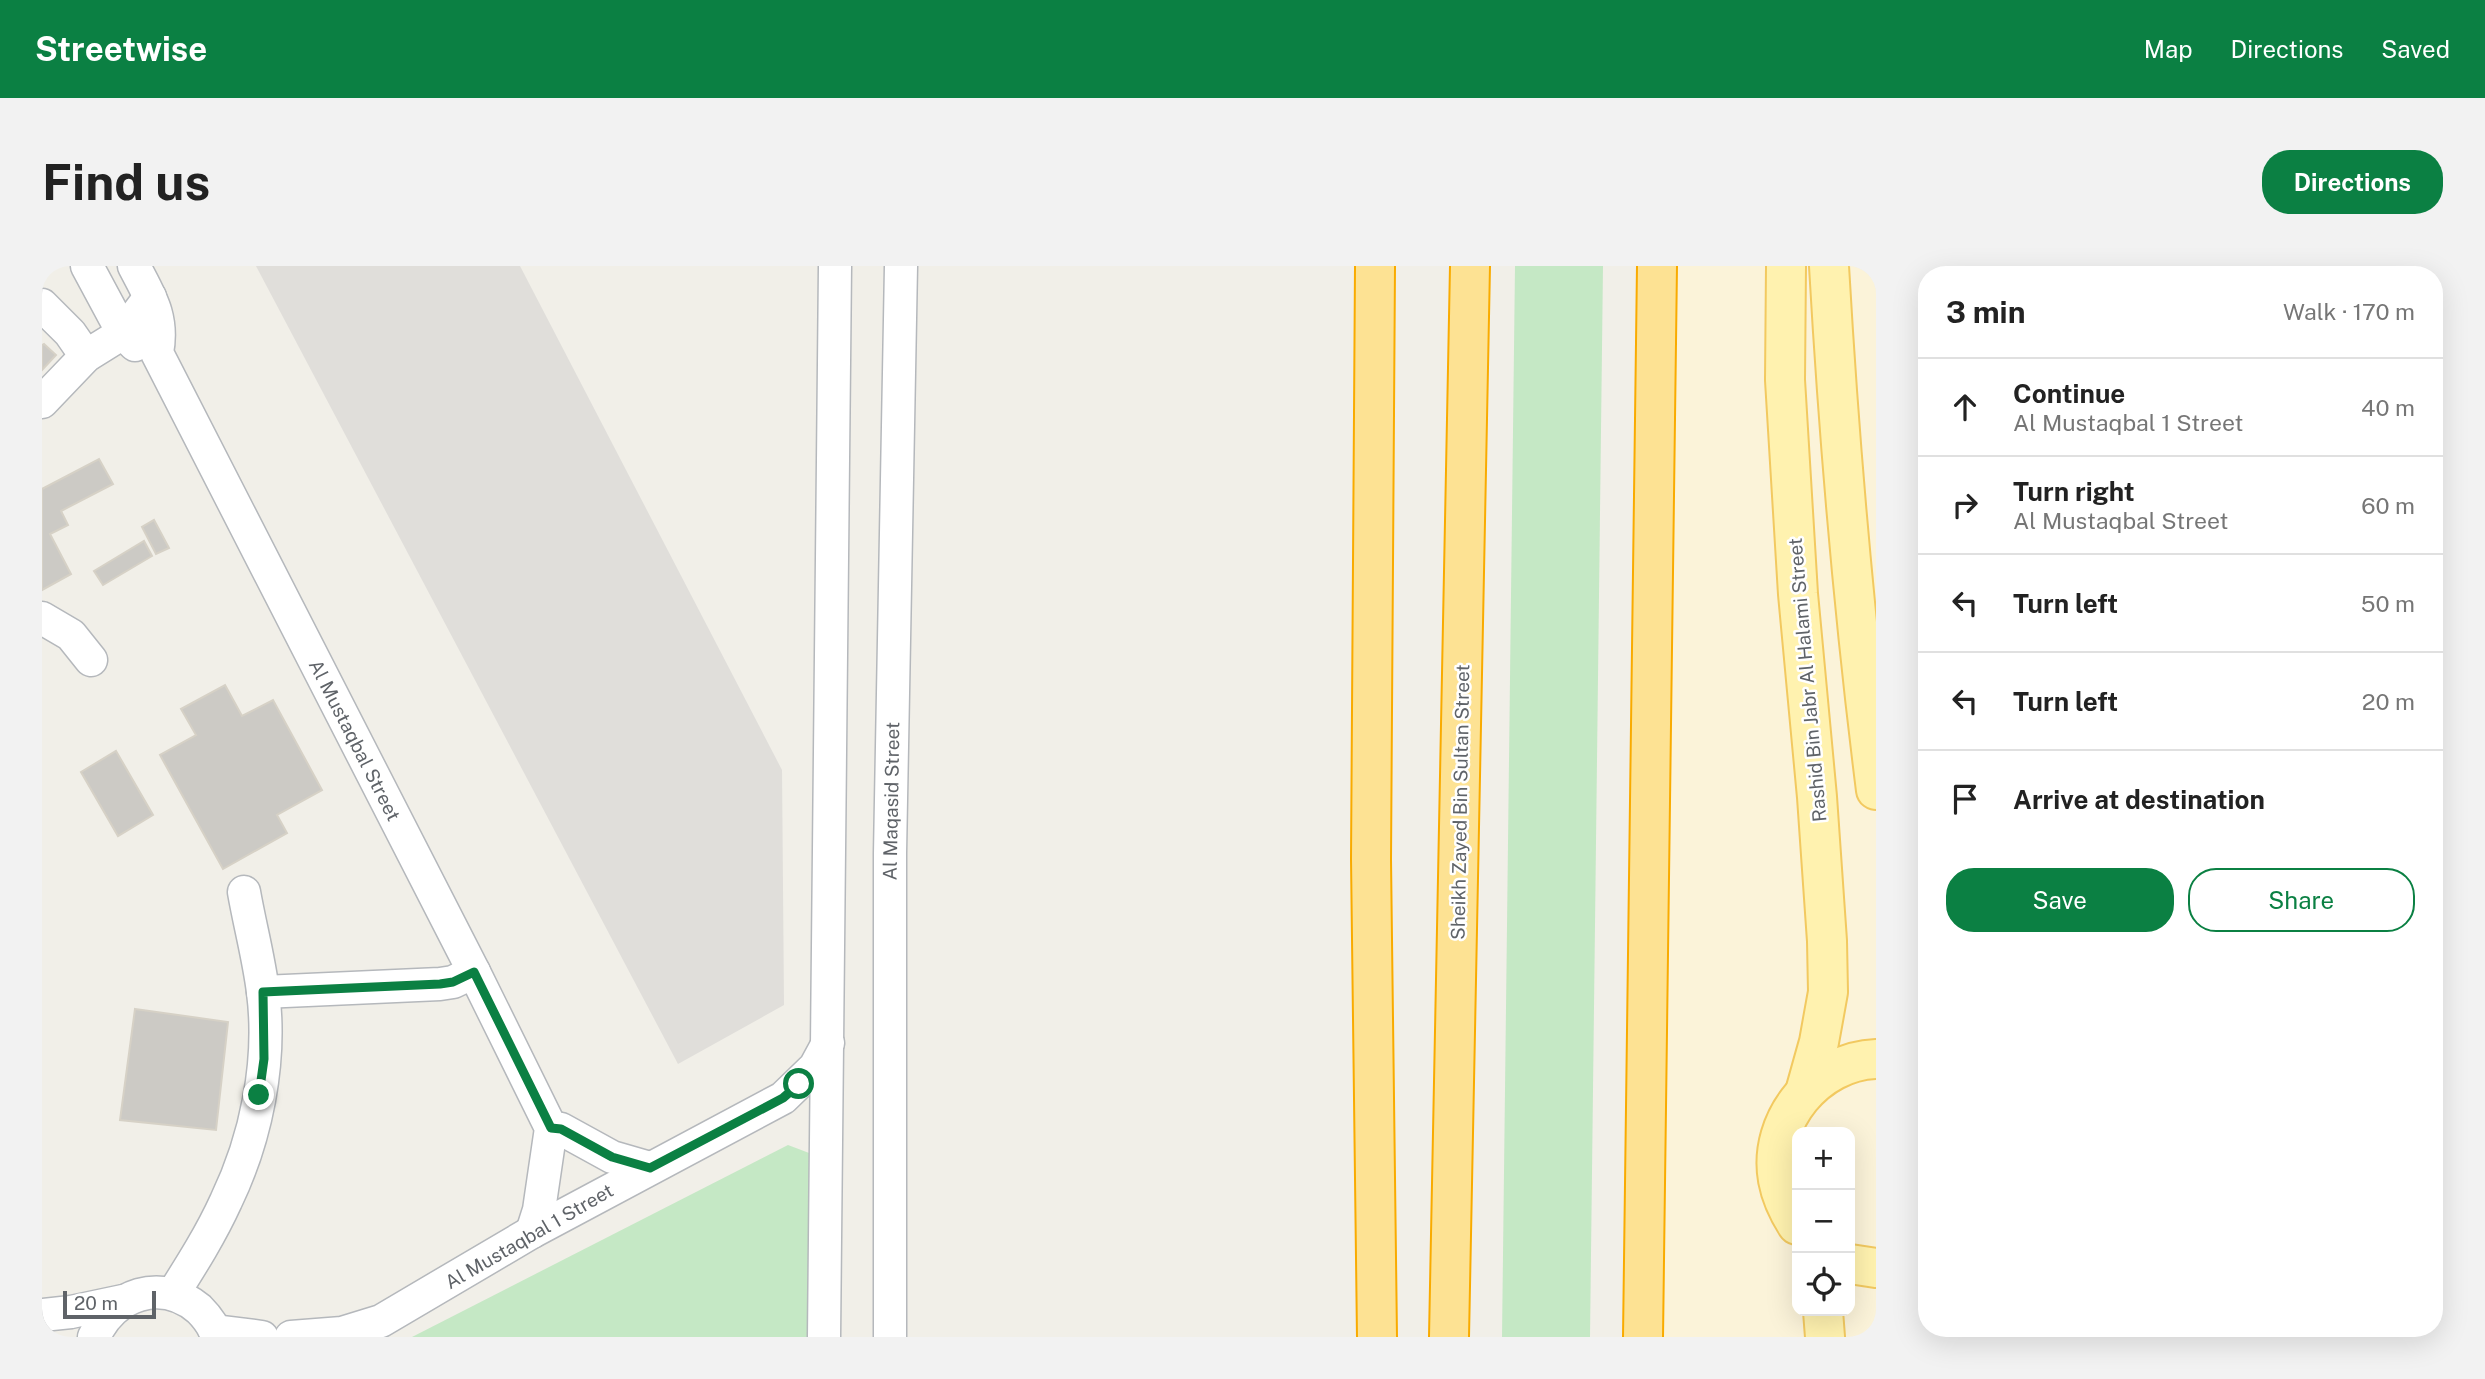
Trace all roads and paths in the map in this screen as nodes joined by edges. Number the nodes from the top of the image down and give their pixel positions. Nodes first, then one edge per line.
1 (87, 266) edge
2 (134, 266) edge
3 (835, 266) edge
4 (901, 266) edge
5 (1375, 266) edge
6 (1470, 266) edge
7 (1657, 266) edge
8 (1666, 266) edge
9 (1786, 266) edge
10 (1829, 266) edge
11 (150, 297) junction
12 (42, 305) edge
13 (123, 332) junction
14 (1657, 344) junction
15 (157, 354) junction
16 (86, 356) junction
17 (42, 402) edge
18 (42, 618) edge
19 (91, 660) dead end
20 (1876, 790) edge
21 (244, 892) dead end
22 (474, 972) junction
23 (263, 992) junction
24 (828, 1043) junction
25 (1876, 1059) edge
26 (1805, 1092) junction
27 (551, 1128) junction
28 (650, 1168) junction
29 (1792, 1216) edge
30 (532, 1232) junction
31 (1855, 1265) edge
32 (1876, 1268) edge
33 (173, 1294) junction
34 (123, 1301) junction
35 (42, 1315) edge
36 (1823, 1316) edge
37 (42, 1332) edge
38 (216, 1334) edge
39 (49, 1337) edge
40 (94, 1337) edge
41 (262, 1337) edge
42 (291, 1337) edge
43 (317, 1337) edge
44 (824, 1337) edge
45 (890, 1337) edge
46 (1377, 1337) edge
47 (1449, 1337) edge
48 (1643, 1337) edge
49 (1825, 1337) edge

1 - 13 street
2 - 11 street, Al Mustaqbal Street
3 - 24 street
4 - 45 street, Al Maqasid Street
5 - 46 highway
6 - 47 highway, Sheikh Zayed Bin Sultan Street
7 - 14 highway
8 - 14 highway
9 - 26 main road, Rashid Bin Jabr Al Halami Street
10 - 20 main road
11 - 13 street
11 - 15 street, Al Mustaqbal Street
12 - 16 street
13 - 15 street
13 - 16 street
14 - 48 highway
15 - 22 street, Al Mustaqbal Street
16 - 17 street
18 - 19 street
21 - 23 street
22 - 23 street
22 - 27 street, Al Mustaqbal Street
23 - 33 street
24 - 28 street, Al Mustaqbal 1 Street
24 - 44 street
25 - 26 main road
26 - 29 main road
27 - 28 street
27 - 30 street
28 - 30 street, Al Mustaqbal 1 Street
30 - 43 street, Al Mustaqbal 1 Street
31 - 32 main road
33 - 34 street
33 - 38 street
34 - 35 street
34 - 40 street
36 - 49 main road
37 - 39 street
38 - 41 street
42 - 43 street, Al Mustaqbal 1 Street

